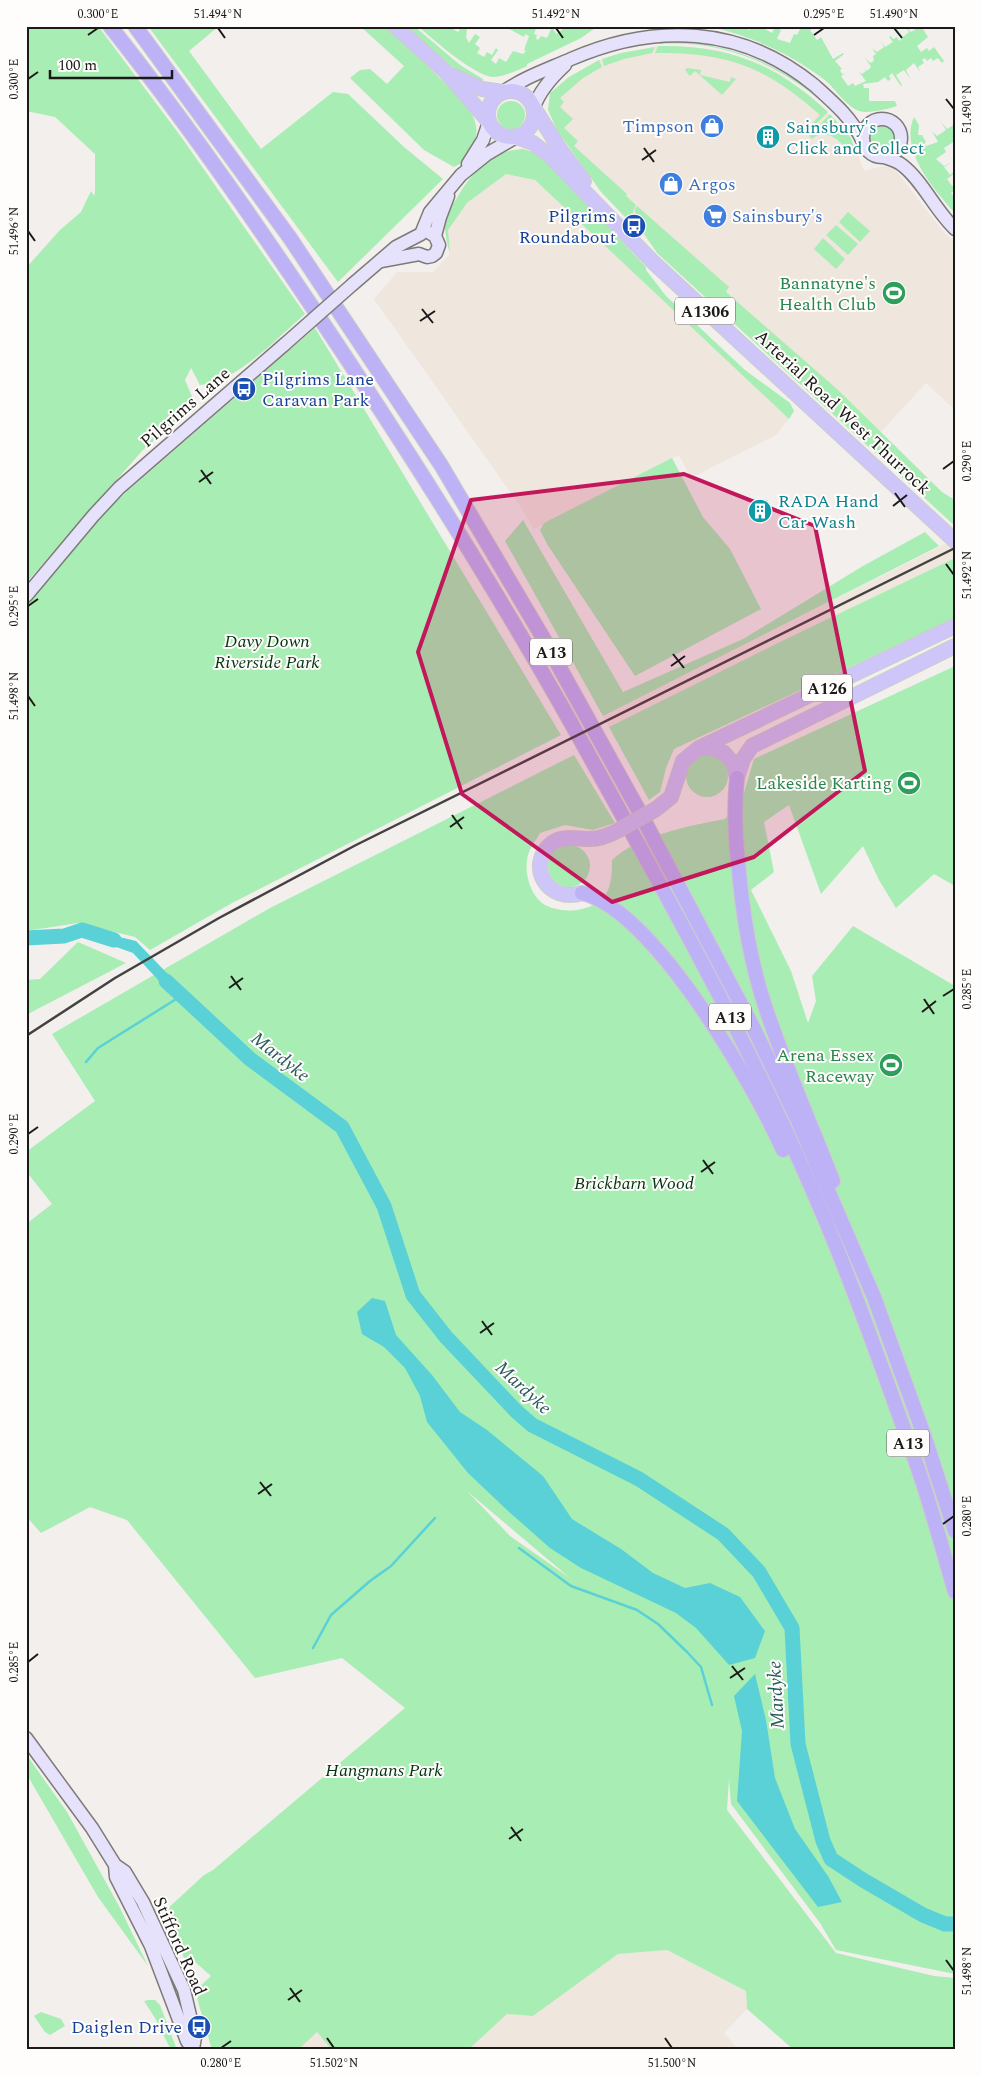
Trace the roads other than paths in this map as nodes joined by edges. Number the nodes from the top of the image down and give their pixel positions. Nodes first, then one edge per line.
1 (110, 26) edge
2 (135, 26) edge
3 (395, 26) edge
4 (571, 60) junction
5 (446, 72) junction
6 (503, 92) junction
7 (534, 107) junction
8 (846, 115) junction
9 (875, 120) junction
10 (489, 122) junction
11 (516, 137) junction
12 (901, 138) junction
13 (864, 142) junction
14 (884, 157) junction
15 (461, 175) junction
16 (913, 175) junction
17 (619, 227) junction
18 (955, 229) edge
19 (419, 236) junction
20 (435, 236) junction
21 (419, 254) junction
22 (381, 261) junction
23 (950, 537) edge
24 (26, 596) edge
25 (955, 626) edge
26 (955, 646) edge
27 (700, 748) junction
28 (737, 778) junction
29 (582, 893) joint
30 (855, 1296) junction
31 (874, 1297) junction
32 (955, 1531) edge
33 (955, 1592) edge
34 (26, 1738) edge
35 (193, 2049) edge

1 - 30 highway, A13
2 - 31 highway, A13
3 - 5 main road
4 - 6 main road
4 - 7 main road
4 - 8 main road
5 - 6 main road
5 - 10 main road
6 - 7 main road
6 - 10 main road
7 - 11 main road
7 - 17 main road, Arterial Road West Thurrock / A1306
8 - 9 main road
8 - 13 main road
9 - 12 main road
9 - 13 main road
10 - 11 main road
10 - 15 main road, Pilgrims Lane
11 - 15 main road, Pilgrims Lane
11 - 17 main road, Arterial Road West Thurrock / A1306
12 - 14 main road
12 - 16 main road
13 - 14 main road
14 - 16 main road
15 - 19 main road, Pilgrims Lane
15 - 20 main road, Pilgrims Lane
16 - 18 main road
17 - 23 main road, Arterial Road West Thurrock / A1306
19 - 20 main road
19 - 21 main road
19 - 22 main road, Pilgrims Lane
20 - 21 main road, Pilgrims Lane
21 - 22 main road, Pilgrims Lane
22 - 24 main road, Pilgrims Lane, bridge
25 - 27 main road, A126
26 - 28 main road, A126
27 - 28 main road
27 - 29 main road, A126, bridge
28 - 31 highway, A13
29 - 30 highway, A13
30 - 33 highway, A13
31 - 32 highway, A13
34 - 35 main road, Stifford Road

